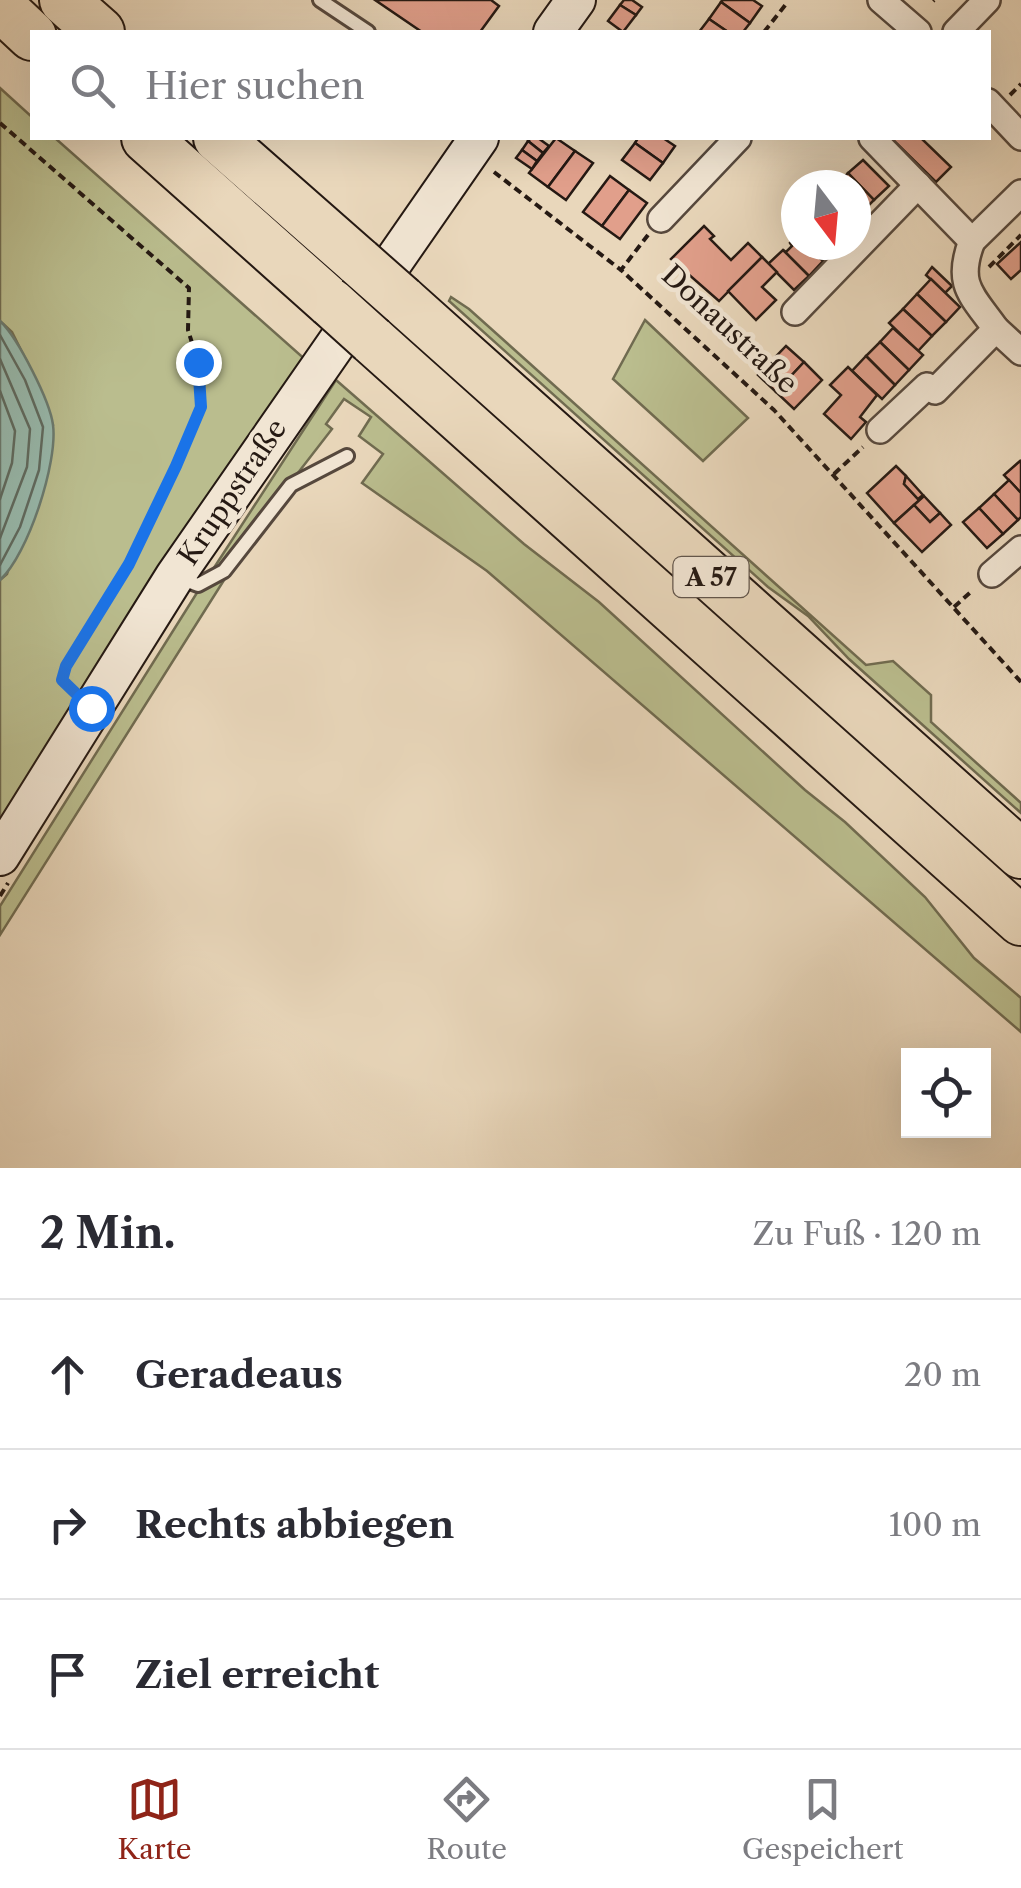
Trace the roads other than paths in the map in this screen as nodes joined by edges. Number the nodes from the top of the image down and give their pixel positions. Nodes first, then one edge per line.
1 (64, 0) edge
2 (320, 0) edge
3 (576, 0) edge
4 (881, 0) edge
5 (987, 0) edge
6 (0, 6) edge
7 (98, 30) edge
8 (365, 30) edge
9 (554, 30) edge
10 (916, 30) edge
11 (958, 30) edge
12 (30, 34) edge
13 (991, 105) edge
14 (1021, 137) edge
15 (148, 140) edge
16 (220, 140) edge
17 (736, 140) edge
18 (874, 140) edge
19 (473, 146) edge
20 (918, 185) junction
21 (1021, 194) edge
22 (660, 220) road end
23 (972, 241) junction
24 (795, 312) dead end
25 (996, 329) junction
26 (1021, 352) edge
27 (880, 430) road end
28 (348, 456) dead end
29 (1021, 548) edge
30 (992, 574) dead end
31 (175, 576) junction
32 (1021, 854) edge
33 (0, 856) edge
34 (1021, 921) edge

1 - 7 highway
2 - 8 lane
3 - 9 street
4 - 10 street
5 - 11 street
6 - 12 highway
13 - 14 street
15 - 34 highway, A 57, bridge
16 - 32 highway, A 57, bridge
17 - 22 street
18 - 20 street
19 - 31 street, Kruppstraße
20 - 23 street
20 - 24 street, Donaustraße
21 - 23 street
23 - 25 street
25 - 26 street
25 - 27 street
28 - 31 lane
29 - 30 street
31 - 33 street, Kruppstraße

